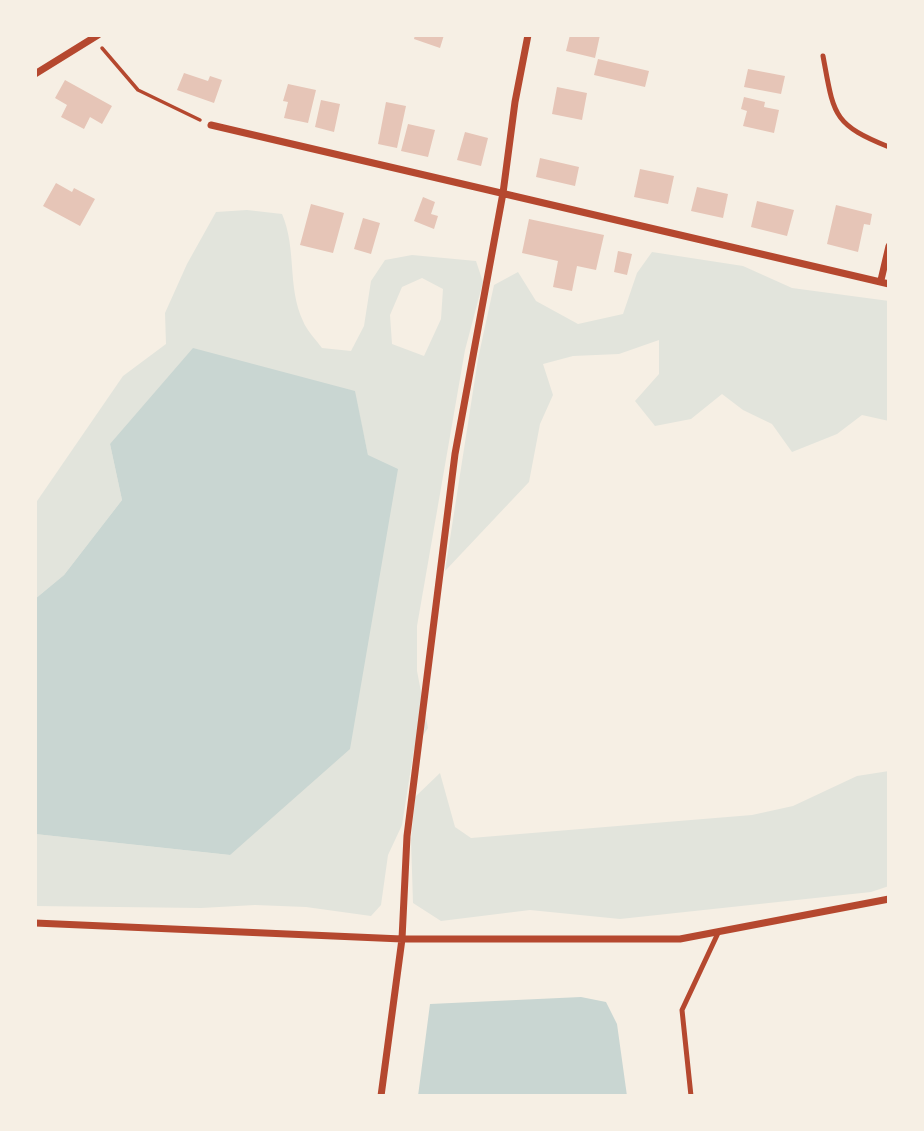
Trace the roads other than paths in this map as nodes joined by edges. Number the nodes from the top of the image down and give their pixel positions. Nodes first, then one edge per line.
1 (528, 35) edge
2 (96, 36) edge
3 (823, 57) dead end
4 (35, 74) edge
5 (211, 125) road end
6 (889, 147) edge
7 (503, 193) junction
8 (889, 246) edge
9 (885, 282) edge
10 (889, 898) edge
11 (35, 923) edge
12 (719, 931) junction
13 (401, 939) junction
14 (381, 1096) edge
15 (691, 1096) edge

1 - 7 street
2 - 4 street
3 - 6 lane
5 - 7 street
7 - 9 street
7 - 13 street
8 - 9 street
10 - 12 street
11 - 13 street
12 - 13 street
12 - 15 lane
13 - 14 street

